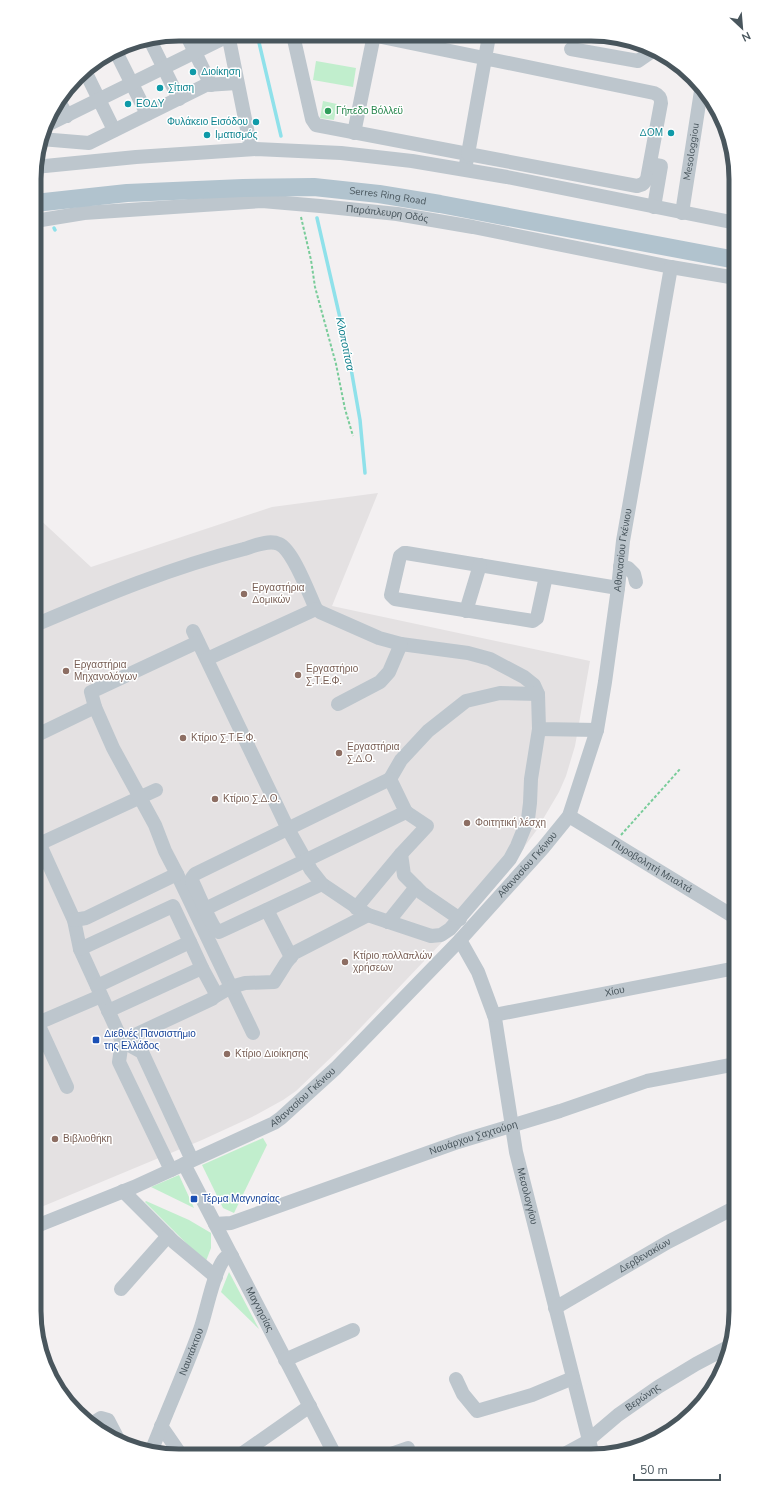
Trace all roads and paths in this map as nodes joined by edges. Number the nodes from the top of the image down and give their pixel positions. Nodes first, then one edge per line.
1 (190, 41) edge
2 (216, 41) edge
3 (229, 41) edge
4 (294, 41) edge
5 (373, 41) edge
6 (429, 41) edge
7 (488, 41) edge
8 (152, 44) edge
9 (571, 49) dead end
10 (195, 52) junction
11 (649, 54) edge
12 (118, 55) edge
13 (485, 58) junction
14 (163, 68) junction
15 (87, 76) edge
16 (132, 83) junction
17 (237, 83) junction
18 (211, 85) junction
19 (701, 95) edge
20 (179, 99) junction
21 (99, 100) junction
22 (62, 106) edge
23 (147, 114) junction
24 (67, 116) junction
25 (53, 123) edge
26 (114, 130) junction
27 (354, 133) junction
28 (47, 139) edge
29 (251, 149) junction
30 (468, 154) junction
31 (650, 164) junction
32 (42, 166) edge
33 (465, 170) junction
34 (41, 202) edge
35 (298, 204) junction
36 (654, 207) junction
37 (682, 213) junction
38 (41, 220) edge
39 (729, 222) edge
40 (729, 259) edge
41 (671, 267) junction
42 (729, 277) edge
43 (353, 436) dead end
44 (480, 565) junction
45 (620, 567) junction
46 (546, 576) junction
47 (636, 582) dead end
48 (618, 588) junction
49 (316, 609) junction
50 (466, 611) junction
51 (41, 622) edge
52 (401, 644) junction
53 (207, 659) junction
54 (538, 694) junction
55 (338, 704) dead end
56 (95, 707) junction
57 (539, 729) junction
58 (597, 730) junction
59 (41, 733) edge
60 (681, 768) dead end
61 (390, 780) junction
62 (156, 790) dead end
63 (139, 797) junction
64 (406, 812) junction
65 (569, 816) junction
66 (288, 829) junction
67 (41, 837) edge
68 (614, 843) junction
69 (41, 850) edge
70 (401, 854) junction
71 (306, 860) junction
72 (178, 874) junction
73 (322, 884) junction
74 (416, 887) junction
75 (194, 897) junction
76 (173, 906) junction
77 (356, 908) junction
78 (205, 909) junction
79 (267, 910) junction
80 (729, 910) edge
81 (368, 915) junction
82 (460, 919) junction
83 (74, 920) junction
84 (388, 922) junction
85 (460, 940) junction
86 (190, 942) junction
87 (80, 949) junction
88 (291, 957) junction
89 (202, 968) junction
90 (729, 969) edge
91 (231, 987) junction
92 (99, 991) junction
93 (214, 997) junction
94 (108, 1011) junction
95 (494, 1015) junction
96 (41, 1017) edge
97 (41, 1030) edge
98 (253, 1033) dead end
99 (122, 1041) junction
100 (729, 1065) edge
101 (67, 1087) dead end
102 (511, 1125) junction
103 (188, 1162) junction
104 (171, 1170) junction
105 (123, 1191) junction
106 (729, 1210) edge
107 (41, 1224) edge
108 (215, 1224) junction
109 (168, 1236) junction
110 (232, 1256) junction
111 (216, 1278) junction
112 (121, 1290) dead end
113 (555, 1308) junction
114 (353, 1330) dead end
115 (723, 1350) edge
116 (285, 1360) junction
117 (573, 1378) junction
118 (456, 1379) dead end
119 (310, 1406) junction
120 (96, 1421) edge
121 (161, 1426) junction
122 (115, 1434) edge
123 (588, 1441) junction
124 (153, 1446) edge
125 (408, 1448) dead end
126 (176, 1449) edge
127 (249, 1449) edge
128 (332, 1449) edge
129 (405, 1449) edge
130 (574, 1449) edge
131 (591, 1449) edge

1 - 10 street
2 - 10 street
3 - 17 street
4 - 27 street
5 - 27 street
6 - 13 street
7 - 13 street
8 - 14 street
9 - 11 street
10 - 14 street
10 - 18 street
12 - 16 street
13 - 30 street
13 - 31 street
14 - 16 street
14 - 20 street
15 - 21 street
16 - 21 street
16 - 23 street
17 - 18 street
17 - 29 street
18 - 20 street
19 - 37 street, Mesologgiou
20 - 23 street
21 - 24 street
21 - 26 street
22 - 24 street
23 - 26 street
24 - 25 street
26 - 28 street
27 - 30 street
29 - 32 street
29 - 33 street
30 - 31 street
30 - 33 street
31 - 36 street
33 - 36 street
34 - 40 main road, Serres Ring Road
35 - 38 street, Παράπλευρη Οδός
35 - 41 street, Παράπλευρη Οδός
35 - 43 path
36 - 37 street
37 - 39 street
41 - 42 street, Παράπλευρη Οδός
41 - 45 street, Αθανασίου Γκένιου
44 - 46 street
44 - 50 street
44 - 50 street
45 - 47 street
45 - 48 street, Αθανασίου Γκένιου
46 - 48 street
46 - 50 street
48 - 58 street, Αθανασίου Γκένιου
49 - 51 street
49 - 52 street
49 - 53 street
52 - 54 street
52 - 55 street
53 - 56 street
53 - 66 street
54 - 57 street
54 - 61 street
56 - 59 street
56 - 63 street
57 - 58 street
57 - 82 street
58 - 65 street, Αθανασίου Γκένιου
60 - 68 path
61 - 64 street
61 - 66 street
62 - 63 street
63 - 67 street
63 - 72 street
64 - 70 street
64 - 71 street
65 - 68 street, Πυροβολητή Μπαλτά
65 - 85 street, Αθανασίου Γκένιου
66 - 71 street
66 - 75 street
68 - 80 street, Πυροβολητή Μπαλτά
69 - 83 street
70 - 74 street
70 - 77 street
71 - 73 street
71 - 78 street
72 - 75 street
72 - 83 street
73 - 77 street
73 - 79 street
74 - 82 street
74 - 84 street
75 - 76 street
75 - 78 street
75 - 91 street
76 - 86 street
76 - 87 street
77 - 81 street
78 - 79 street
79 - 88 street
81 - 84 street
81 - 88 street
82 - 84 street
83 - 87 street
85 - 95 street, Μεσολογγίου
85 - 103 street, Αθανασίου Γκένιου
86 - 89 street
86 - 92 street
87 - 92 street
88 - 91 street
89 - 93 street
89 - 94 street
90 - 95 street, Χίου
91 - 93 street
91 - 98 street
92 - 94 street
92 - 96 street
93 - 99 street
94 - 99 street
95 - 102 street, Μεσολογγίου
97 - 101 street
99 - 103 street, Μαγνησίας
99 - 104 street
100 - 102 street, Ναυάρχου Σαχτούρη
102 - 108 street, Ναυάρχου Σαχτούρη
102 - 113 street, Μεσολογγίου
103 - 104 street, Αθανασίου Γκένιου
103 - 108 street, Μαγνησίας
104 - 105 street, Αθανασίου Γκένιου
105 - 107 street, Αθανασίου Γκένιου
105 - 109 street
106 - 113 street, Δερβενακίων
108 - 110 street, Μαγνησίας
109 - 111 street
109 - 112 street
110 - 111 street, Ναυπάκτου
110 - 116 street, Μαγνησίας
111 - 121 street, Ναυπάκτου
113 - 117 street, Μεσολογγίου
114 - 116 street
115 - 123 street, Βερώνης
116 - 119 street, Μαγνησίας
117 - 118 street
117 - 123 street, Μεσολογγίου
119 - 127 street
119 - 128 street, Μαγνησίας
120 - 122 street
121 - 124 street, Ναυπάκτου
121 - 126 street
123 - 130 street, Βερώνης
123 - 131 street, Μεσολογγίου
125 - 129 street

